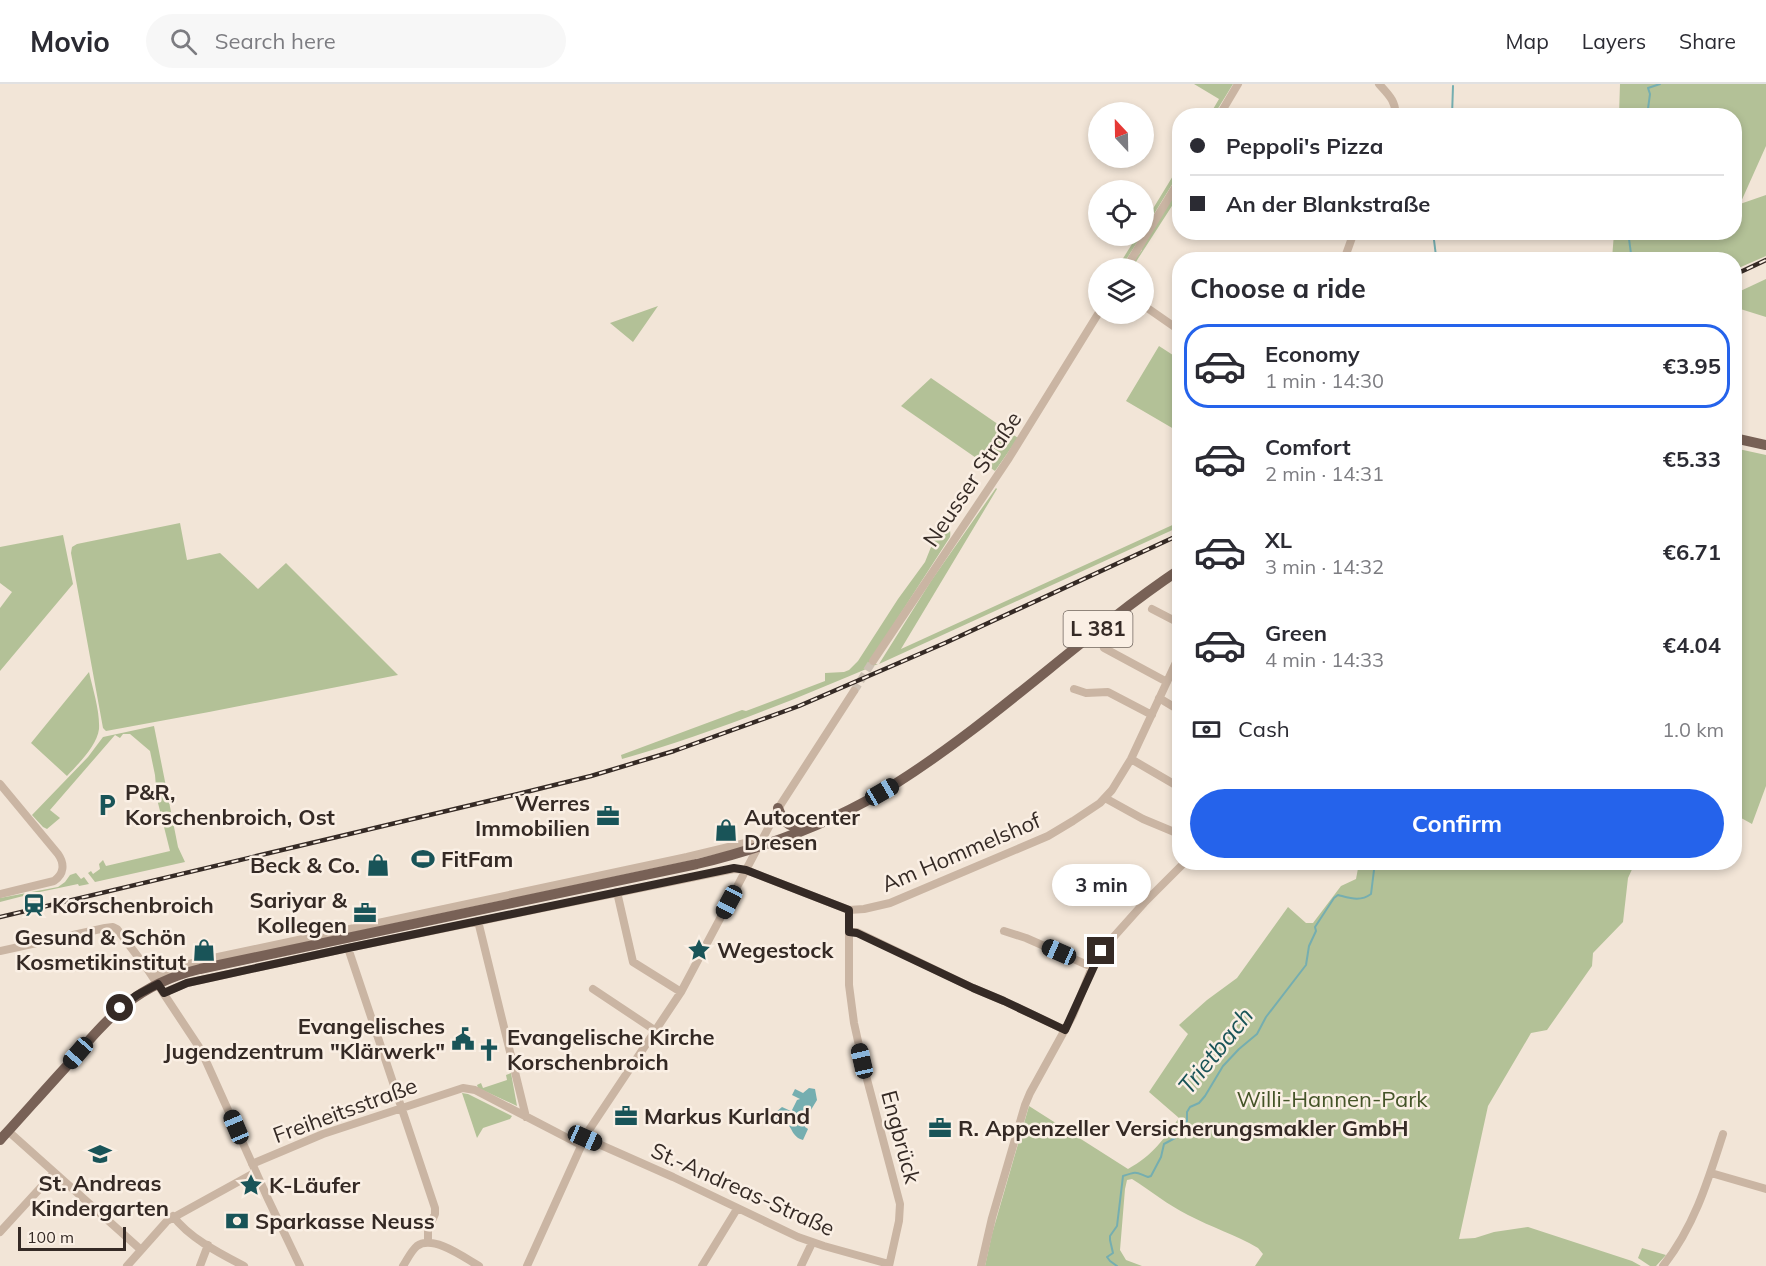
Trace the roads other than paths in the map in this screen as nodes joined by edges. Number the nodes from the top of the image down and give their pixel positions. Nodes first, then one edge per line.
1 (1238, 84) edge
2 (1379, 84) edge
3 (1224, 108) edge
4 (1395, 108) edge
5 (1172, 192) edge
6 (1132, 258) edge
7 (1154, 313) edge
8 (1092, 324) edge
9 (1172, 325) edge
10 (1742, 440) edge
11 (1766, 445) edge
12 (1172, 575) edge
13 (1152, 609) dead end
14 (1172, 619) edge
15 (1104, 648) dead end
16 (873, 661) tunnel mouth
17 (1172, 671) edge
18 (1167, 682) junction
19 (1074, 689) dead end
20 (854, 690) tunnel mouth
21 (1159, 698) junction
22 (1172, 706) edge
23 (1152, 715) junction
24 (1131, 759) junction
25 (1172, 783) edge
26 (0, 784) edge
27 (1105, 798) junction
28 (778, 808) junction
29 (818, 825) junction
30 (1172, 831) edge
31 (759, 843) junction
32 (746, 870) junction
33 (1177, 870) edge
34 (617, 892) junction
35 (0, 894) edge
36 (849, 910) junction
37 (478, 921) junction
38 (1004, 931) dead end
39 (849, 932) junction
40 (348, 948) junction
41 (0, 951) edge
42 (1092, 967) junction
43 (158, 984) junction
44 (593, 989) dead end
45 (681, 992) junction
46 (1065, 1030) junction
47 (656, 1031) junction
48 (401, 1108) junction
49 (526, 1117) junction
50 (1723, 1134) dead end
51 (4, 1136) edge
52 (583, 1142) junction
53 (254, 1168) junction
54 (54, 1173) junction
55 (1711, 1173) junction
56 (1766, 1189) edge
57 (737, 1209) junction
58 (173, 1216) junction
59 (0, 1232) edge
60 (428, 1242) junction
61 (812, 1243) junction
62 (208, 1245) junction
63 (140, 1249) junction
64 (889, 1265) edge
65 (127, 1266) edge
66 (200, 1266) edge
67 (244, 1266) edge
68 (300, 1266) edge
69 (403, 1266) edge
70 (480, 1266) edge
71 (527, 1266) edge
72 (702, 1266) edge
73 (801, 1266) edge
74 (981, 1266) edge
75 (1663, 1266) edge

1 - 3 street
2 - 4 street
5 - 6 street
7 - 9 street
8 - 16 street, Neusser Straße
10 - 11 main road
12 - 29 main road, L 381
13 - 14 street
15 - 18 street
17 - 18 street, Am Hommelshof
18 - 21 street, Am Hommelshof
19 - 23 street
20 - 28 street
21 - 22 street
21 - 23 street, Am Hommelshof
23 - 24 street, Am Hommelshof
24 - 25 street
24 - 27 street, Am Hommelshof
26 - 35 street
27 - 30 street
27 - 36 street, Am Hommelshof
28 - 29 main road
28 - 31 street
29 - 31 main road, L 381
31 - 32 street
31 - 43 main road, L 381
32 - 34 street
32 - 36 street, Am Hommelshof
32 - 45 street
33 - 42 street
34 - 37 street
34 - 45 street
36 - 39 street, Engbrück
37 - 40 street
37 - 49 street
38 - 42 street
39 - 46 street
39 - 64 street, Engbrück
40 - 43 street
40 - 48 street
41 - 43 street
42 - 46 street
43 - 51 main road, L 381
43 - 53 street
44 - 47 street
45 - 47 street
46 - 74 street
47 - 52 street
48 - 49 street, Freiheitsstraße
48 - 53 street, Freiheitsstraße
48 - 60 street
49 - 52 street, Freiheitsstraße
50 - 55 street
51 - 54 street
52 - 57 street, St.-Andreas-Straße
52 - 71 street
53 - 58 street, Freiheitsstraße
53 - 68 street
54 - 59 street
54 - 63 street
55 - 56 street
55 - 75 street
57 - 61 street, St.-Andreas-Straße
57 - 72 street
58 - 62 street
58 - 63 street, Freiheitsstraße
60 - 69 street
60 - 70 street
61 - 64 street, St.-Andreas-Straße
61 - 73 street
62 - 66 street
62 - 67 street
63 - 65 street, Freiheitsstraße

